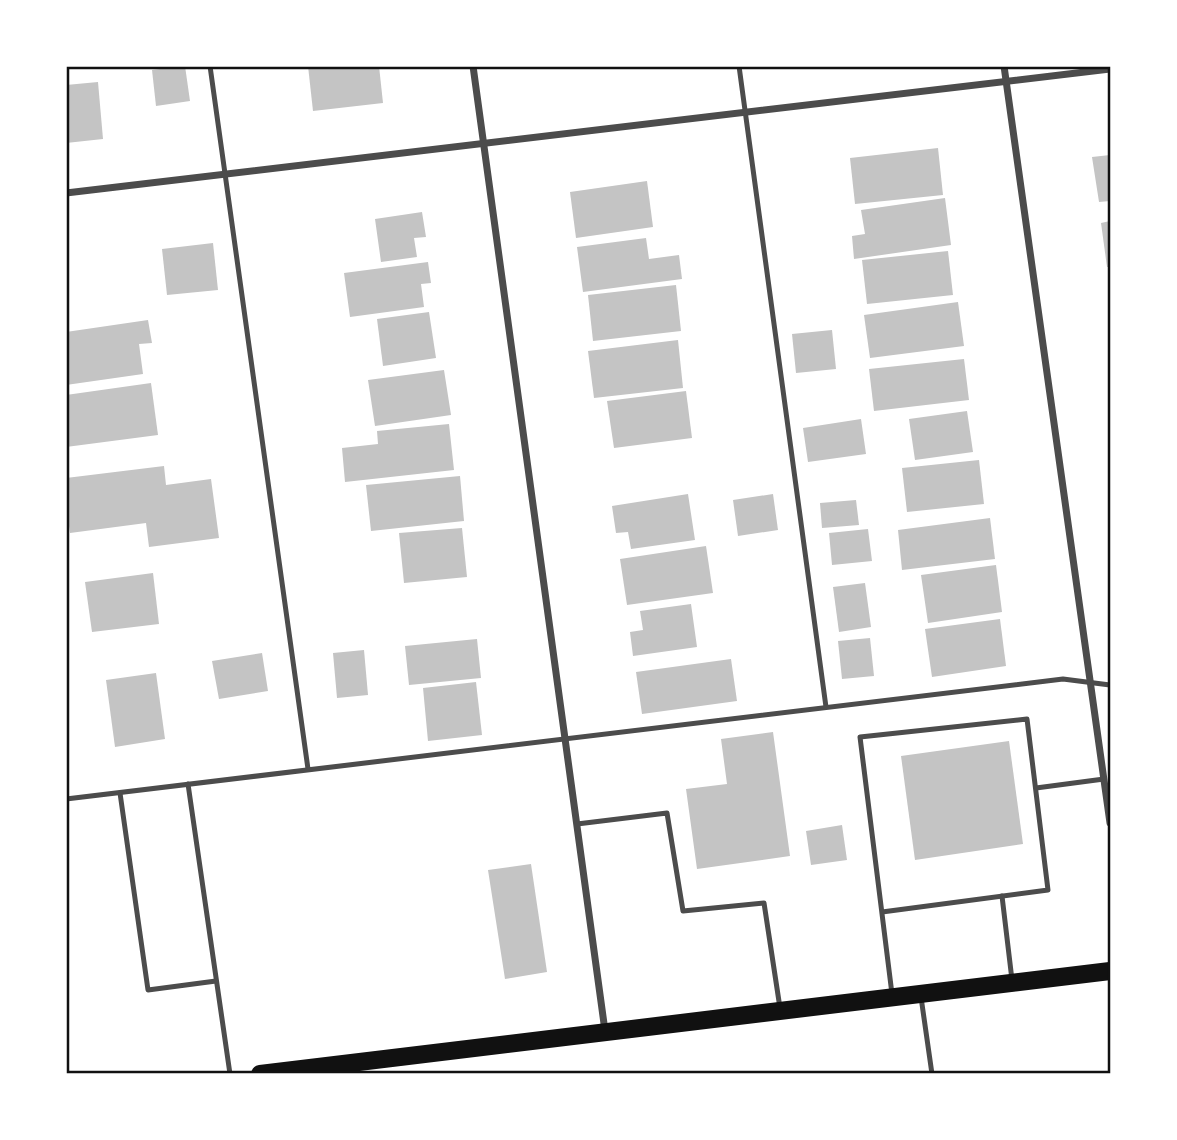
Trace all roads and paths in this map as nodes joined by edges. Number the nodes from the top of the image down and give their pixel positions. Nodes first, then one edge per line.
1 (210, 66) edge
2 (473, 66) edge
3 (739, 66) edge
4 (1004, 66) edge
5 (1111, 69) edge
6 (1006, 81) junction
7 (746, 112) junction
8 (484, 144) junction
9 (225, 174) junction
10 (66, 194) edge
11 (1091, 682) junction
12 (1111, 685) edge
13 (826, 707) junction
14 (565, 738) junction
15 (309, 769) junction
16 (1104, 779) junction
17 (188, 784) junction
18 (1036, 788) junction
19 (120, 793) junction
20 (66, 799) edge
21 (1111, 823) edge
22 (577, 824) junction
23 (1002, 896) junction
24 (882, 912) junction
25 (1111, 971) edge
26 (216, 981) junction
27 (1013, 983) junction
28 (920, 994) junction
29 (893, 997) junction
30 (780, 1011) junction
31 (605, 1032) junction
32 (332, 1069) edge
33 (230, 1073) edge
34 (260, 1073) edge
35 (932, 1073) edge

1 - 9 lane
2 - 8 street
3 - 7 lane
4 - 6 street
5 - 6 street
6 - 7 street
6 - 11 street
7 - 8 street
7 - 13 lane
8 - 9 street
8 - 14 street
9 - 10 street
9 - 15 lane
11 - 12 lane
11 - 13 lane
11 - 16 street
13 - 14 lane
14 - 15 lane
14 - 22 street
15 - 17 lane
16 - 18 lane
16 - 21 street
17 - 19 lane
17 - 26 lane
18 - 23 lane
18 - 24 lane
19 - 20 lane
19 - 26 lane
22 - 30 lane
22 - 31 street
23 - 24 lane
23 - 27 lane
24 - 29 lane
25 - 27 main road
26 - 33 lane
27 - 28 main road
28 - 29 main road
28 - 35 lane
29 - 30 main road
30 - 31 main road
31 - 32 main road
32 - 34 main road

